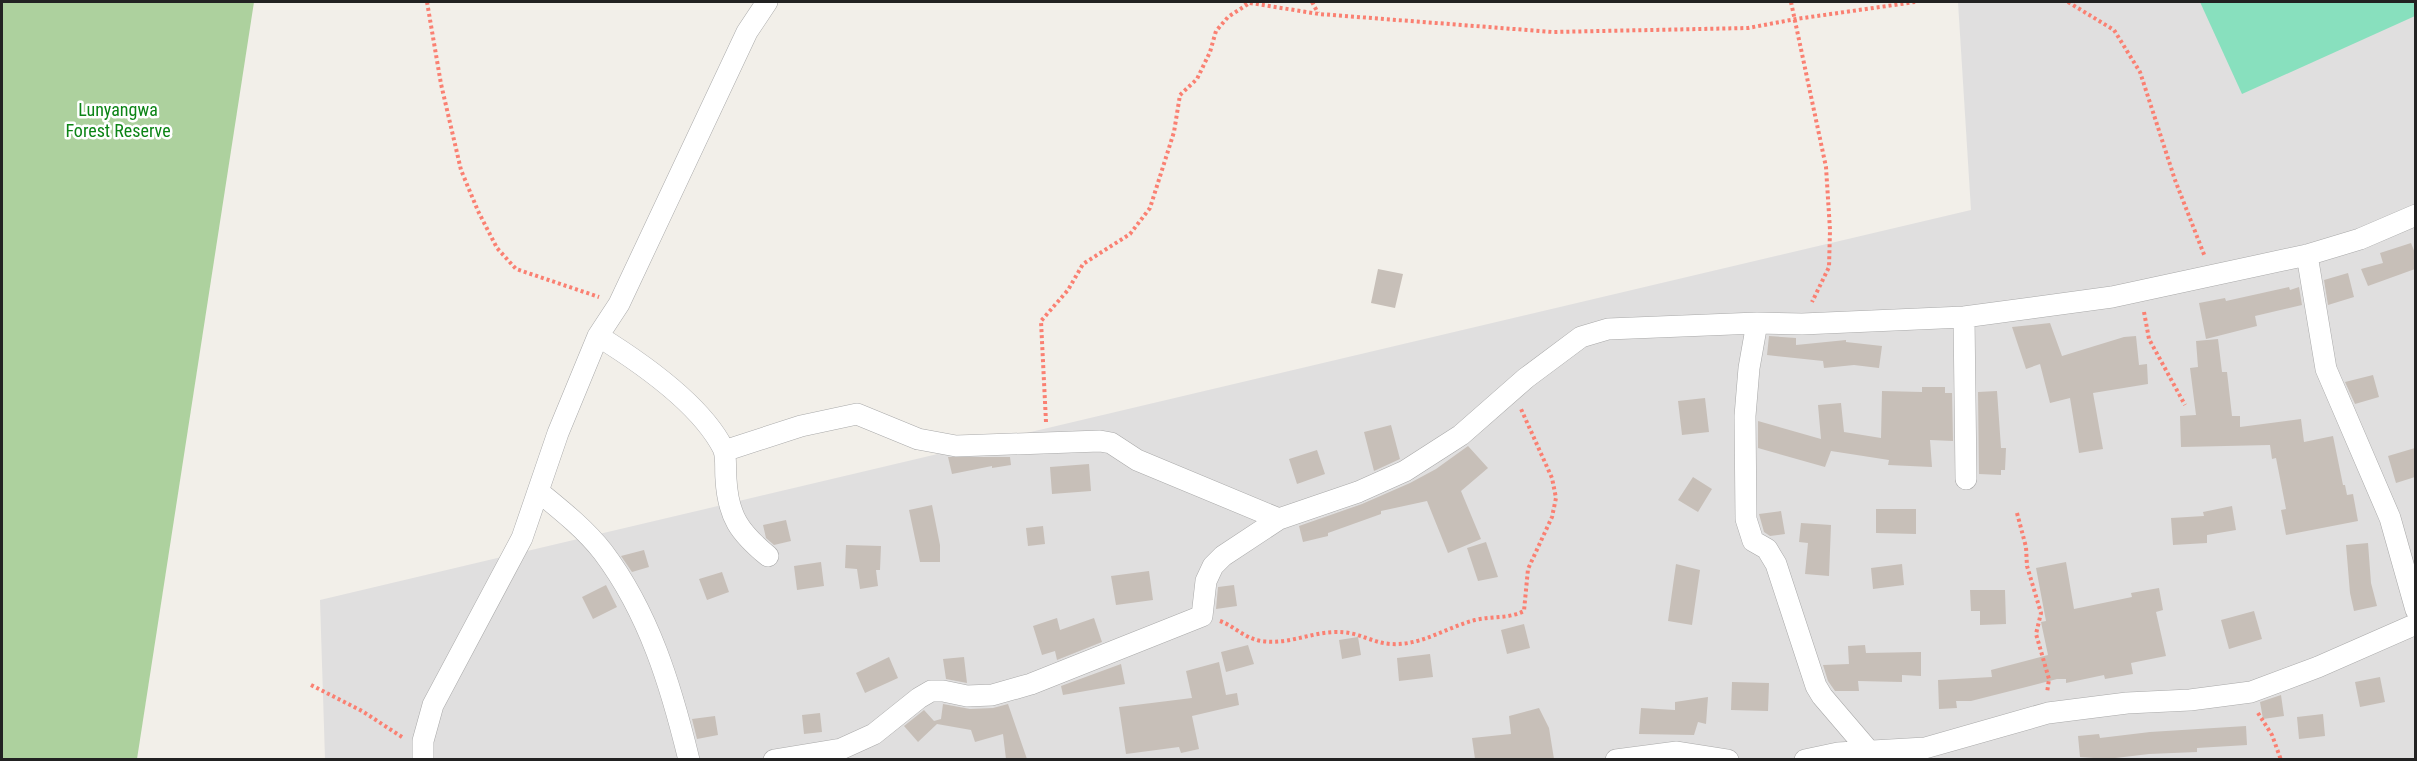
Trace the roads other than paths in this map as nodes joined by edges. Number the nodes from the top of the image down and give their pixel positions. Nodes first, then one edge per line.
1 (767, 2) edge
2 (2415, 216) edge
3 (2307, 255) junction
4 (1964, 317) junction
5 (1757, 323) junction
6 (598, 336) junction
7 (724, 451) junction
8 (1966, 479) dead end
9 (539, 492) junction
10 (1279, 519) junction
11 (768, 556) dead end
12 (2415, 610) edge
13 (2415, 624) edge
14 (423, 750) edge
15 (1870, 755) edge
16 (689, 759) edge
17 (774, 759) edge
18 (1616, 759) edge
19 (1728, 759) edge
20 (1805, 759) edge

1 - 6 street
2 - 3 street
3 - 4 street
3 - 12 street
4 - 5 street
4 - 8 street
5 - 10 street
5 - 15 street
6 - 7 street
6 - 9 street
7 - 10 street
7 - 11 street
9 - 14 street
9 - 16 street
10 - 17 street
13 - 15 street
15 - 20 street
18 - 19 street

